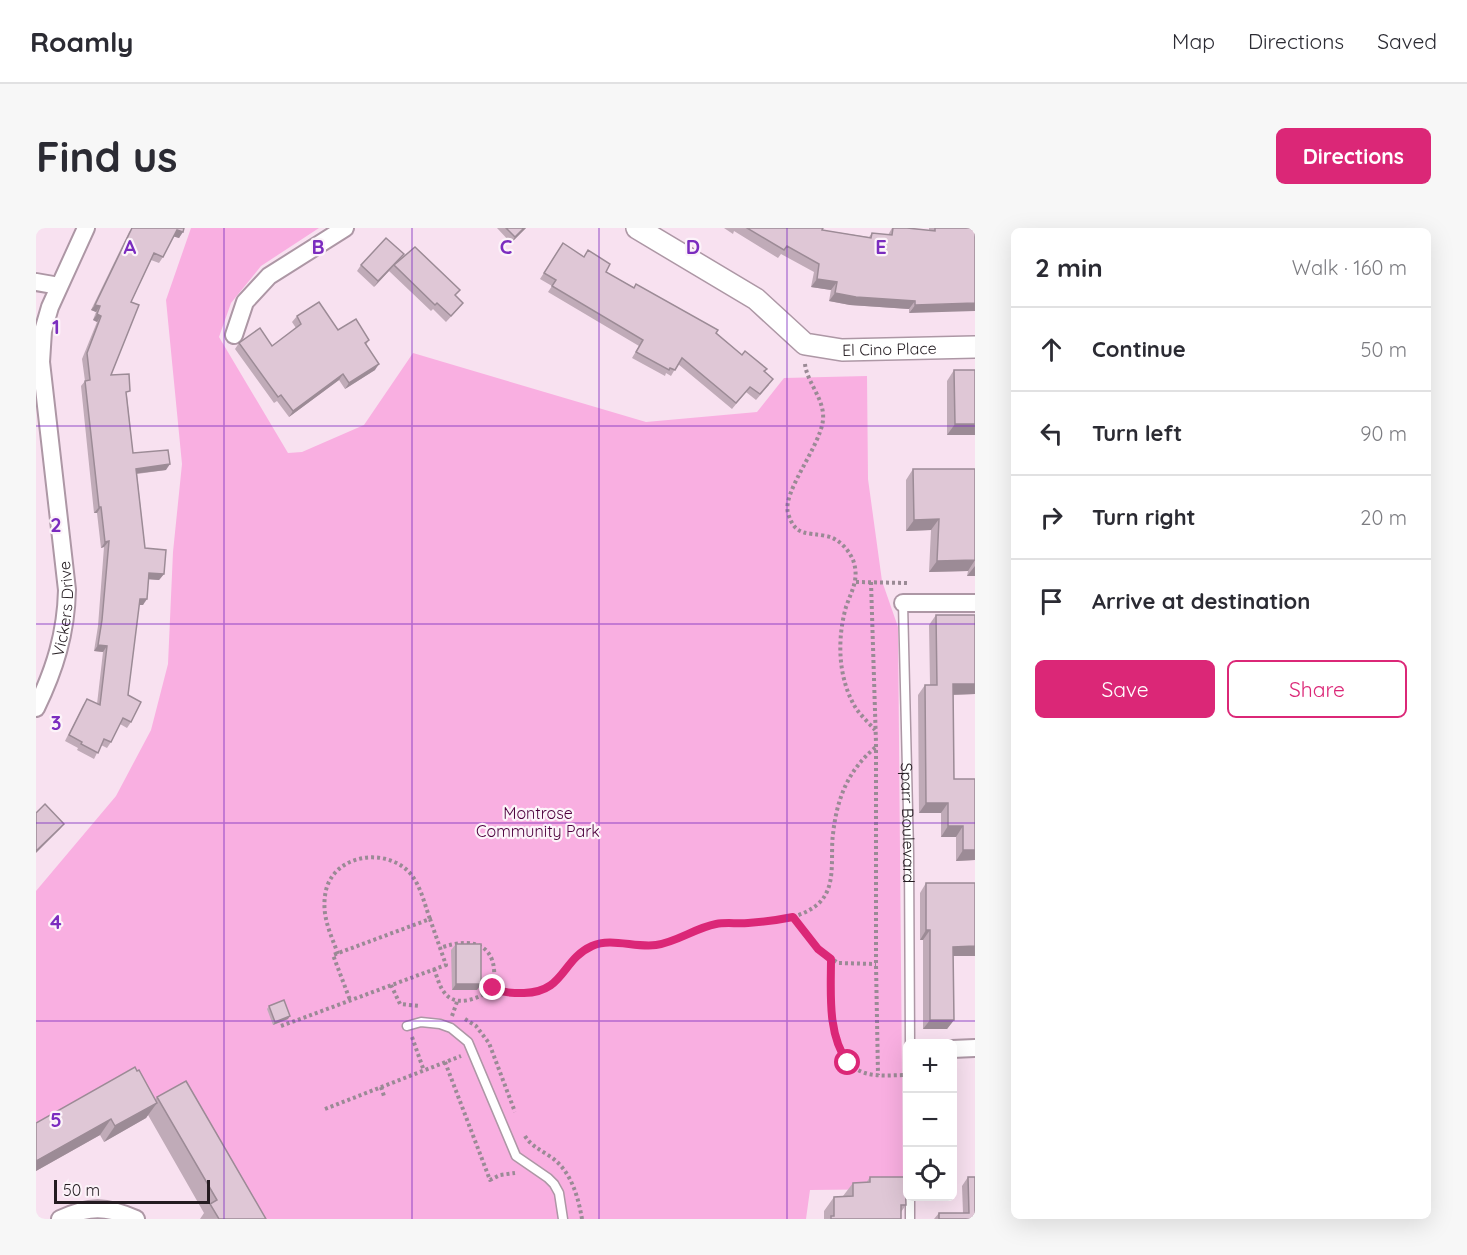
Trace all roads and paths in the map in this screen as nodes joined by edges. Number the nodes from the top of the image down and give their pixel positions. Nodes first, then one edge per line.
1 (86, 228) edge
2 (345, 228) edge
3 (637, 228) edge
4 (36, 282) edge
5 (59, 286) junction
6 (234, 335) dead end
7 (975, 347) edge
8 (805, 366) dead end
9 (856, 582) junction
10 (871, 582) junction
11 (909, 583) dead end
12 (903, 603) joint
13 (975, 603) edge
14 (36, 708) edge
15 (875, 731) junction
16 (876, 747) junction
17 (793, 917) junction
18 (430, 919) junction
19 (440, 948) junction
20 (338, 954) junction
21 (831, 959) junction
22 (876, 964) junction
23 (434, 969) junction
24 (493, 988) junction
25 (350, 1000) junction
26 (281, 1026) edge
27 (407, 1026) joint
28 (910, 1039) edge
29 (975, 1048) edge
30 (957, 1049) edge
31 (472, 1052) junction
32 (445, 1062) junction
33 (499, 1066) dead end
34 (424, 1071) junction
35 (878, 1075) junction
36 (903, 1075) edge
37 (381, 1087) junction
38 (384, 1096) dead end
39 (325, 1109) dead end
40 (516, 1115) dead end
41 (524, 1133) dead end
42 (520, 1174) dead end
43 (910, 1201) edge
44 (60, 1219) edge
45 (136, 1219) edge
46 (563, 1219) edge
47 (582, 1219) edge
48 (910, 1219) edge

1 - 5 street, Vickers Drive
2 - 6 street
3 - 7 street, El Cino Place
4 - 5 street
5 - 14 street, Vickers Drive
8 - 9 path
9 - 10 path
9 - 15 path
10 - 11 path
10 - 15 path
12 - 13 street
12 - 28 lane, Sparr Boulevard
15 - 16 path
16 - 17 path
16 - 22 path
17 - 21 path
17 - 24 path
18 - 19 path
18 - 20 path
18 - 20 path
19 - 23 path
19 - 24 path
20 - 25 path
21 - 22 path
21 - 35 path
22 - 35 path
23 - 24 path
23 - 25 path
25 - 26 path
27 - 31 lane
27 - 34 path
29 - 30 street
31 - 32 path
31 - 46 lane
32 - 34 path
32 - 42 path
33 - 40 path
34 - 37 path
35 - 36 path
37 - 38 path
37 - 39 path
41 - 47 path
43 - 48 lane
44 - 45 street

